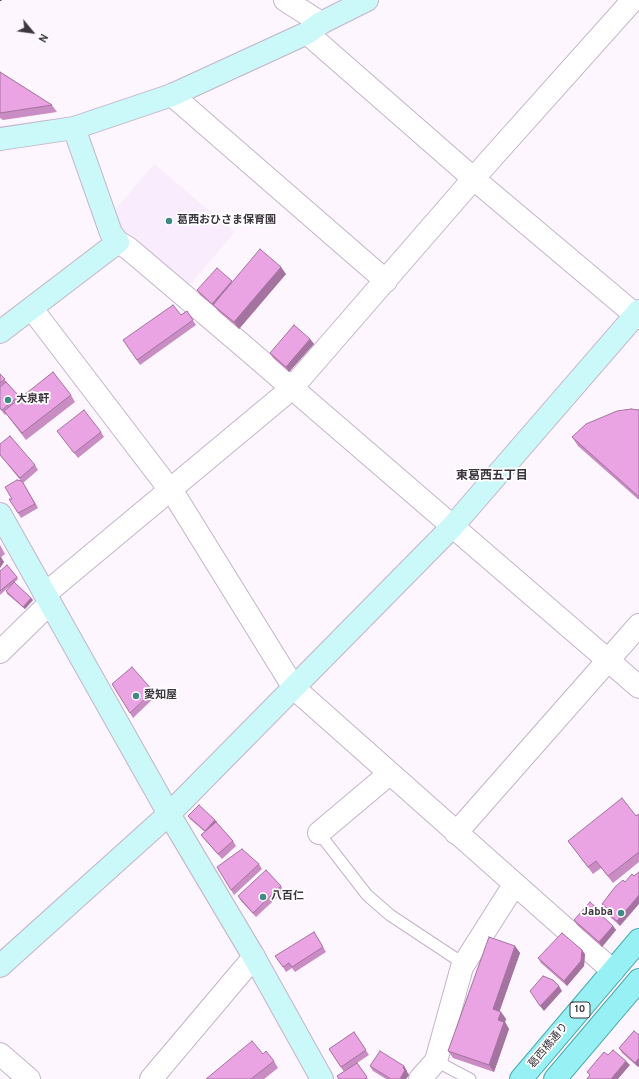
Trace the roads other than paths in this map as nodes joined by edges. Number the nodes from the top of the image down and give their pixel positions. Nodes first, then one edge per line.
1 (285, 0) edge
2 (367, 0) edge
3 (633, 0) edge
4 (314, 28) junction
5 (172, 95) junction
6 (74, 128) junction
7 (0, 139) edge
8 (474, 179) junction
9 (118, 242) junction
10 (386, 281) junction
11 (32, 308) junction
12 (638, 315) edge
13 (0, 332) edge
14 (291, 389) junction
15 (169, 491) junction
16 (0, 514) edge
17 (452, 527) junction
18 (48, 598) junction
19 (639, 625) edge
20 (0, 652) edge
21 (608, 661) junction
22 (639, 687) edge
23 (294, 688) junction
24 (389, 774) junction
25 (169, 814) junction
26 (320, 833) joint
27 (456, 833) junction
28 (514, 885) junction
29 (639, 940) edge
30 (254, 957) junction
31 (464, 964) junction
32 (0, 966) edge
33 (613, 971) junction
34 (635, 992) edge
35 (0, 1054) edge
36 (436, 1061) junction
37 (29, 1079) edge
38 (151, 1079) edge
39 (322, 1079) edge
40 (420, 1079) edge
41 (470, 1079) edge
42 (521, 1079) edge
43 (555, 1079) edge

1 - 4 street
2 - 4 street
3 - 8 street
4 - 5 street
4 - 8 street
5 - 6 street
5 - 10 street
6 - 7 street
6 - 9 street
8 - 10 street
8 - 12 street
9 - 11 street
9 - 14 street
10 - 14 street
11 - 13 street
11 - 15 street
12 - 17 street
14 - 15 street
14 - 17 street
15 - 18 street
15 - 23 street
16 - 18 street
17 - 21 street
17 - 23 street
18 - 20 street
18 - 25 street
19 - 21 street
21 - 22 street
21 - 27 street
23 - 24 street
23 - 25 street
24 - 26 street
24 - 27 street
25 - 30 street
25 - 32 street
26 - 31 lane
27 - 28 street
28 - 31 street
28 - 33 street
29 - 33 main road, 葛西橋通り / 10
30 - 38 street
30 - 39 street
31 - 36 street
33 - 42 main road, 葛西橋通り / 10
34 - 43 main road, 10
35 - 37 street
36 - 40 street
36 - 41 lane

